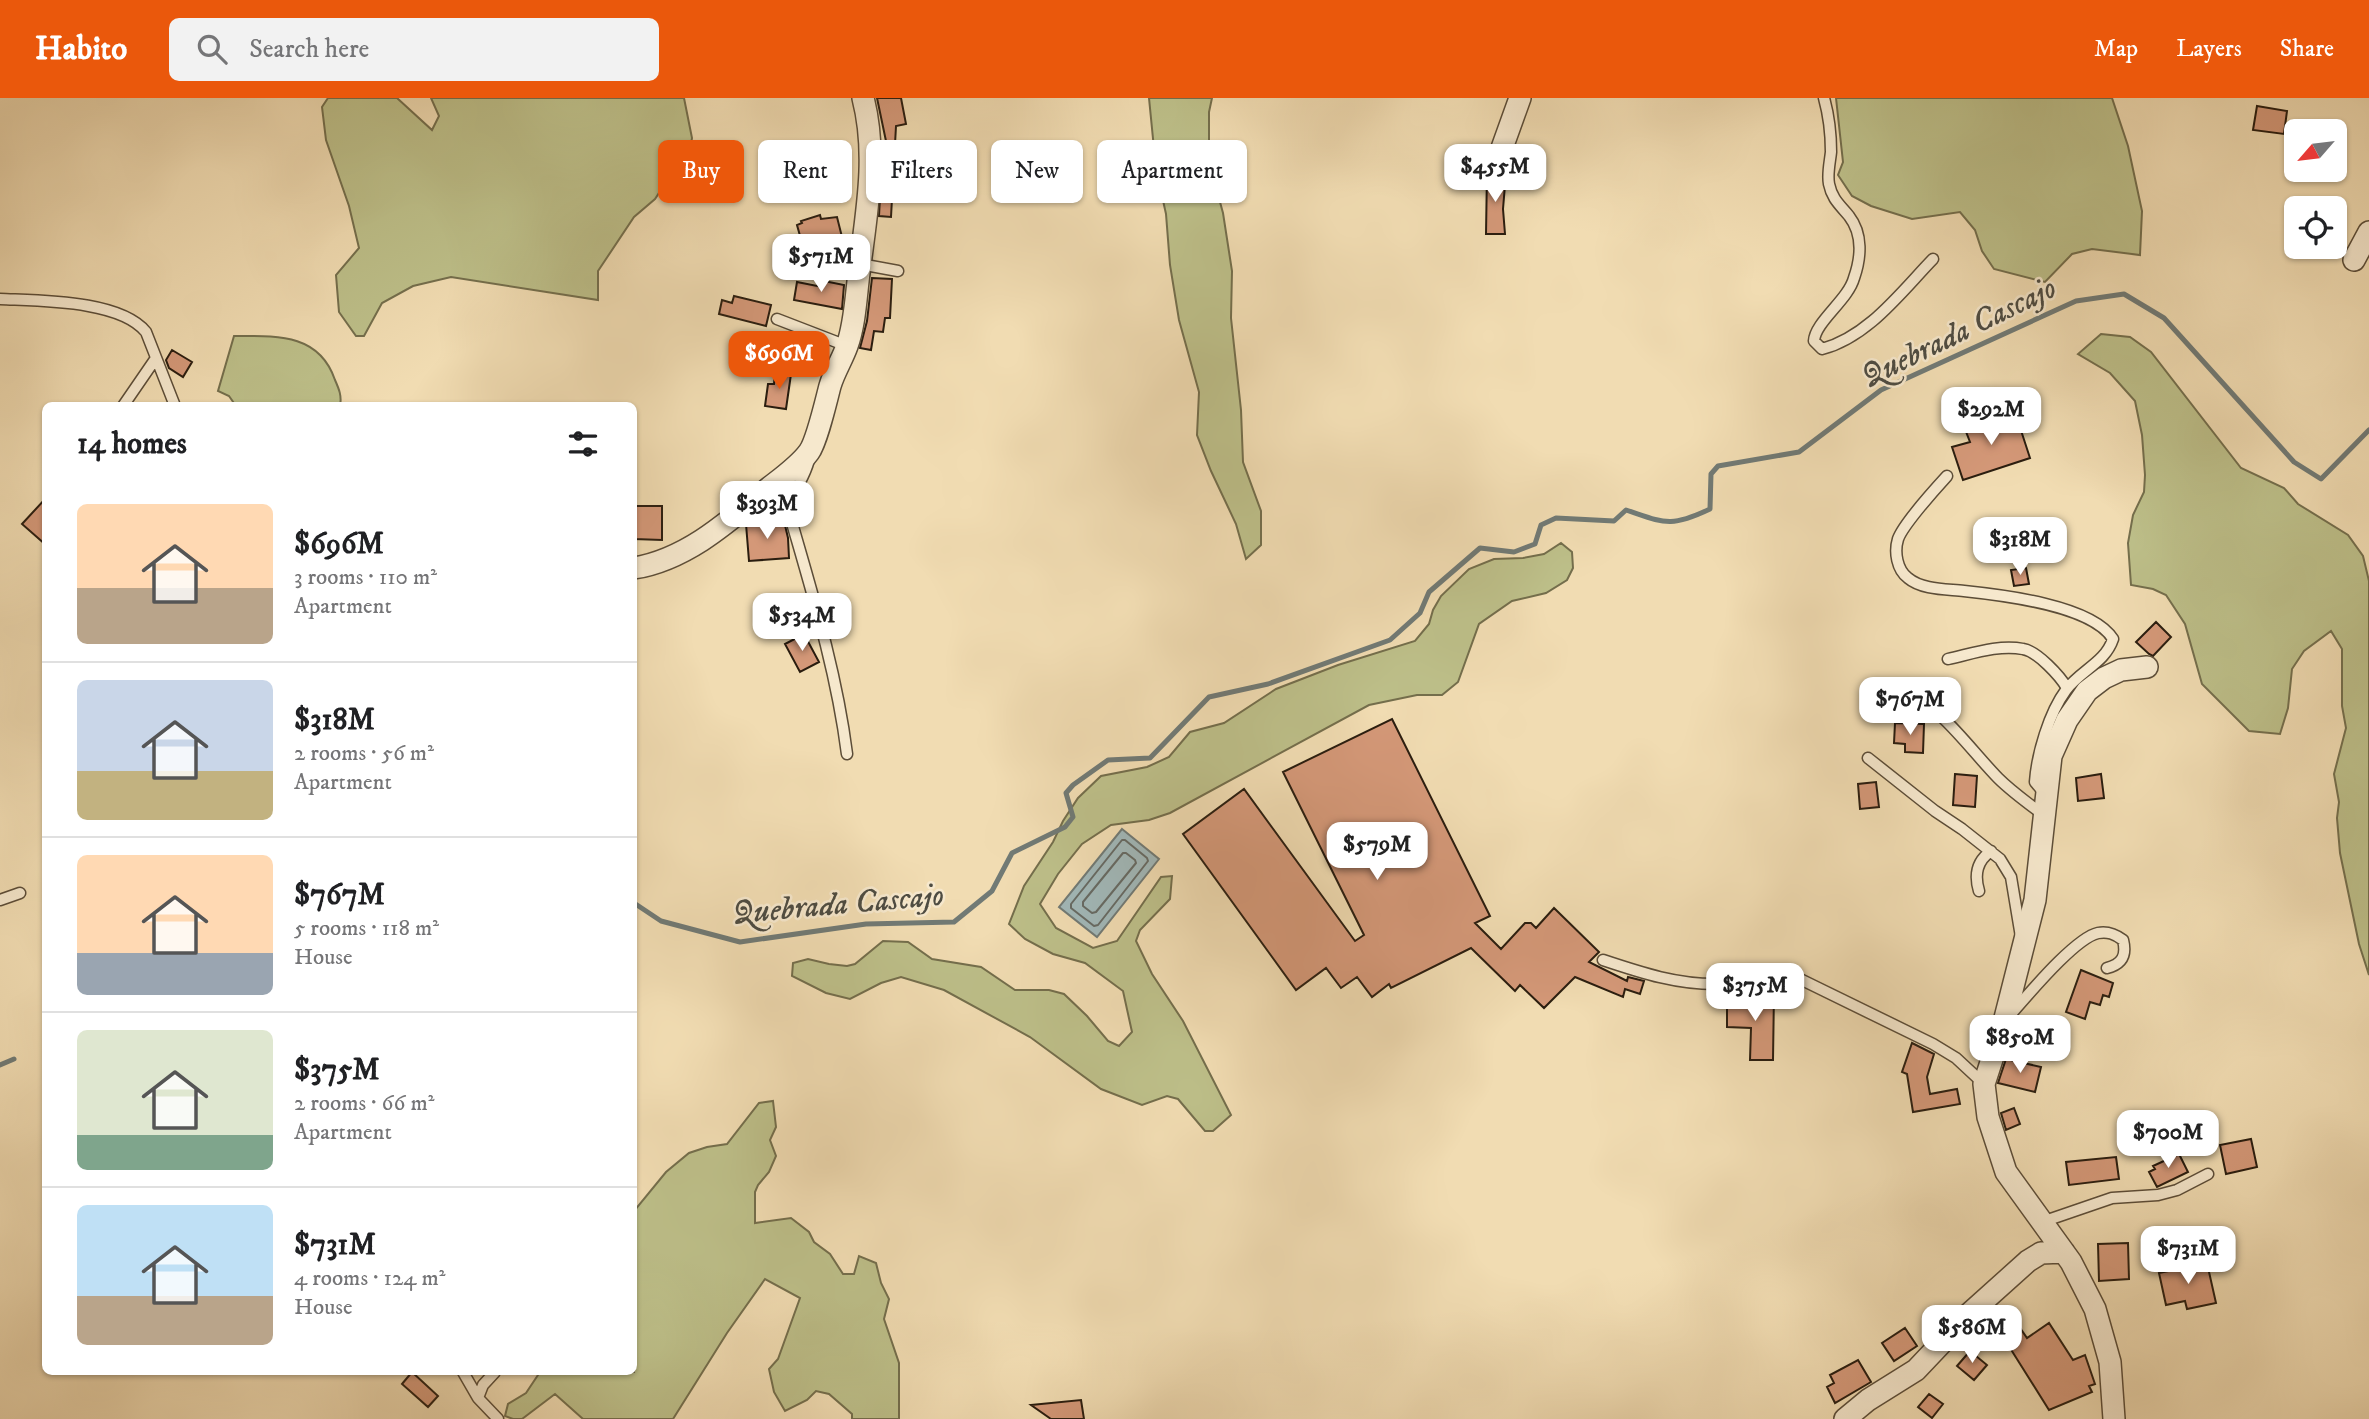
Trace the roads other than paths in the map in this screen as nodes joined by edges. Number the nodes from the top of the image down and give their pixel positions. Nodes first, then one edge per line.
1 (863, 98) edge
2 (1520, 98) edge
3 (1824, 98) edge
4 (1497, 162) dead end
5 (2369, 232) edge
6 (1933, 259) dead end
7 (2354, 260) dead end
8 (860, 264) junction
9 (898, 271) dead end
10 (0, 299) edge
11 (777, 319) dead end
12 (847, 346) junction
13 (156, 358) junction
14 (125, 402) edge
15 (173, 402) edge
16 (811, 450) junction
17 (1947, 476) dead end
18 (637, 567) edge
19 (1948, 659) dead end
20 (2147, 667) dead end
21 (2067, 688) junction
22 (1903, 689) dead end
23 (847, 754) dead end
24 (1868, 758) dead end
25 (2046, 806) junction
26 (1991, 851) junction
27 (1979, 891) dead end
28 (20, 893) dead end
29 (0, 900) edge
30 (2025, 946) junction
31 (1603, 960) dead end
32 (2106, 968) dead end
33 (2004, 1022) junction
34 (1984, 1084) junction
35 (2208, 1174) dead end
36 (2042, 1222) junction
37 (2064, 1252) junction
38 (465, 1375) edge
39 (492, 1375) edge
40 (478, 1398) junction
41 (498, 1419) edge
42 (1845, 1419) edge
43 (2114, 1419) edge

1 - 8 street
2 - 4 street
3 - 6 lane
5 - 7 street
8 - 9 lane
8 - 12 street
10 - 13 lane
11 - 12 lane
12 - 16 street
13 - 14 lane
13 - 15 lane
16 - 18 street
16 - 23 lane
17 - 21 lane
19 - 21 lane
20 - 25 street
21 - 25 lane
22 - 25 lane
24 - 26 lane
25 - 30 street
26 - 27 lane
26 - 30 lane
28 - 29 lane
30 - 33 street
31 - 34 lane
32 - 33 lane
33 - 34 street
34 - 36 street
35 - 36 lane
36 - 37 street
37 - 42 street
37 - 43 street
38 - 40 lane
39 - 40 lane
40 - 41 lane

